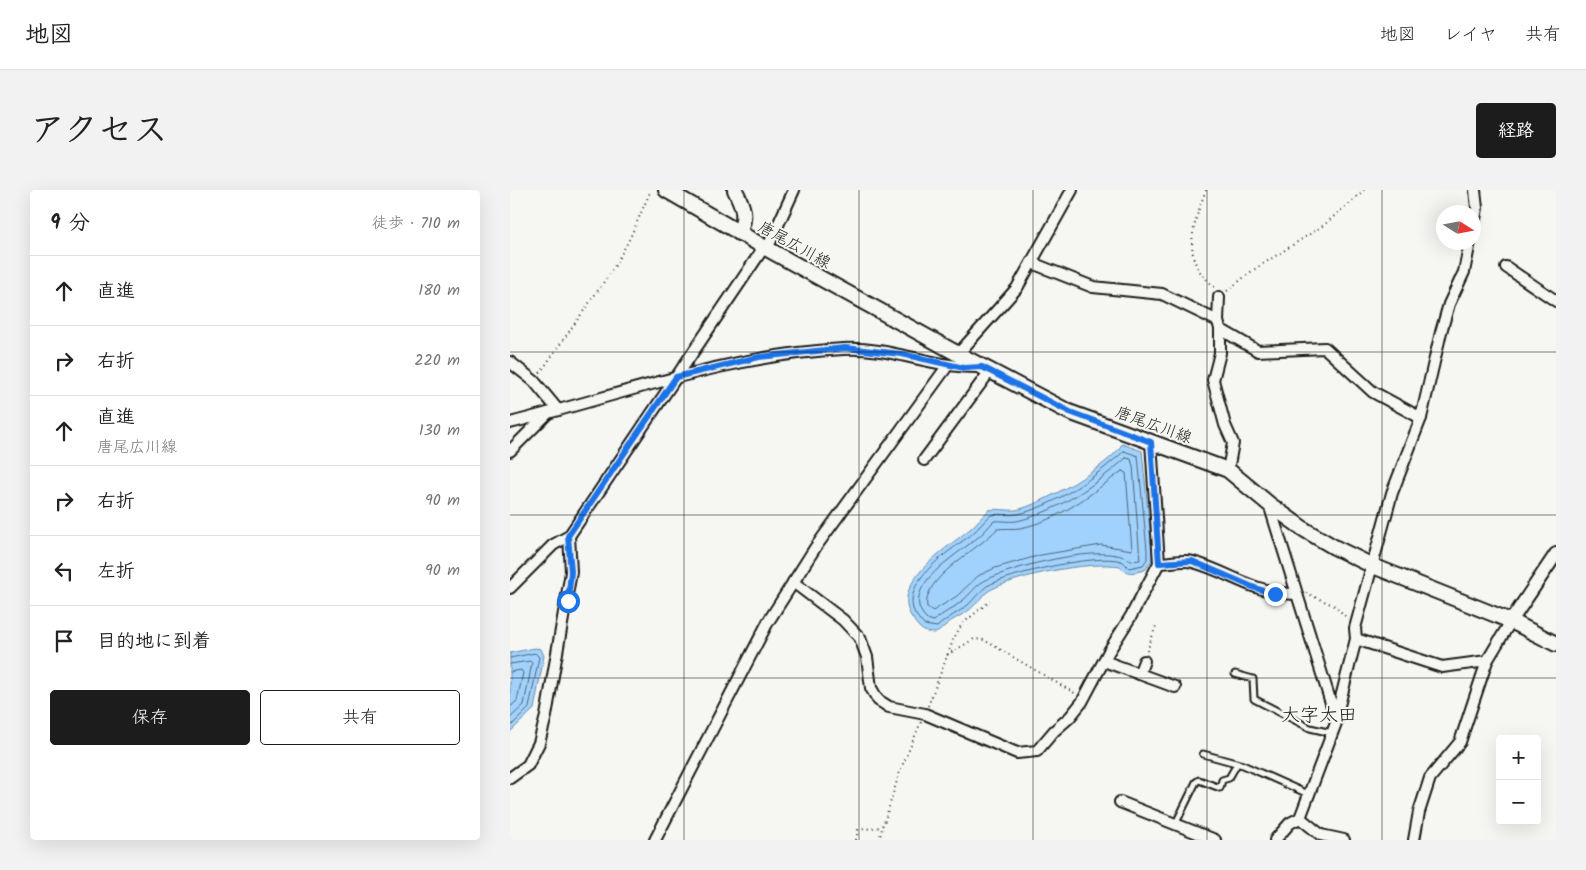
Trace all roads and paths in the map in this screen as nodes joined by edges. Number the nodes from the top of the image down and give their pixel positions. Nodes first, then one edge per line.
1 (651, 190) edge
2 (666, 190) edge
3 (734, 190) edge
4 (794, 190) edge
5 (1072, 190) edge
6 (1206, 190) edge
7 (1364, 190) edge
8 (1475, 190) edge
9 (1477, 205) edge
10 (739, 233) junction
11 (765, 248) junction
12 (1468, 250) edge
13 (1032, 263) junction
14 (1506, 267) dead end
15 (1219, 297) junction
16 (1556, 301) edge
17 (1219, 325) junction
18 (958, 354) junction
19 (510, 362) edge
20 (948, 365) junction
21 (986, 369) junction
22 (676, 377) junction
23 (534, 381) junction
24 (553, 411) junction
25 (1421, 418) junction
26 (510, 423) edge
27 (1151, 442) junction
28 (510, 451) edge
29 (924, 460) dead end
30 (1228, 470) junction
31 (1268, 504) junction
32 (568, 536) junction
33 (1556, 554) edge
34 (1159, 563) junction
35 (1373, 566) junction
36 (793, 582) junction
37 (510, 588) edge
38 (1295, 592) junction
39 (990, 601) dead end
40 (1510, 621) junction
41 (1157, 623) dead end
42 (1355, 628) junction
43 (1356, 639) junction
44 (1556, 644) edge
45 (948, 655) junction
46 (1104, 661) junction
47 (1144, 661) joint
48 (1487, 661) junction
49 (1139, 674) junction
50 (1235, 674) dead end
51 (1175, 687) dead end
52 (1084, 697) junction
53 (925, 714) junction
54 (1336, 717) junction
55 (1332, 733) junction
56 (1203, 754) dead end
57 (1237, 764) junction
58 (510, 778) edge
59 (1308, 794) junction
60 (1120, 802) dead end
61 (1300, 818) junction
62 (884, 823) junction
63 (1175, 825) junction
64 (655, 840) edge
65 (856, 840) edge
66 (879, 840) edge
67 (1214, 840) edge
68 (1275, 840) edge
69 (1344, 840) edge
70 (1414, 840) edge

1 - 23 path
2 - 10 main road, 唐尾広川線
3 - 10 main road, 唐尾広川線
4 - 11 street
5 - 13 street
6 - 15 path
7 - 15 path
8 - 9 street
10 - 11 main road, 唐尾広川線
11 - 18 main road, 唐尾広川線
11 - 22 street
12 - 25 street
13 - 17 street
13 - 18 street
14 - 16 street
15 - 17 street
17 - 25 street
17 - 30 street
18 - 21 main road, 唐尾広川線
19 - 23 street
20 - 21 street
20 - 22 street
20 - 36 street
21 - 27 main road, 唐尾広川線
21 - 29 street
22 - 24 street
22 - 32 street
23 - 24 street
24 - 26 street
24 - 28 street
25 - 35 street
27 - 30 main road, 唐尾広川線
27 - 34 street
30 - 31 main road, 唐尾広川線
31 - 35 main road, 唐尾広川線
31 - 38 street
32 - 37 street
32 - 58 street
33 - 40 street
34 - 38 street
34 - 46 street
35 - 40 main road, 唐尾広川線
35 - 42 street
36 - 53 street
36 - 64 street
38 - 42 path
38 - 54 street
39 - 45 path
40 - 44 main road, 唐尾広川線
40 - 48 street
41 - 47 path
42 - 43 street
43 - 48 street
43 - 54 street
45 - 52 path
45 - 53 path
46 - 49 street
46 - 52 street
47 - 49 street
48 - 70 street
49 - 51 street
50 - 55 lane
52 - 53 street
53 - 62 path
54 - 55 street
55 - 59 street
56 - 57 lane
57 - 59 lane
57 - 63 lane
59 - 61 street
60 - 63 street
61 - 68 street
61 - 69 street
62 - 65 path
62 - 66 path
63 - 67 street

